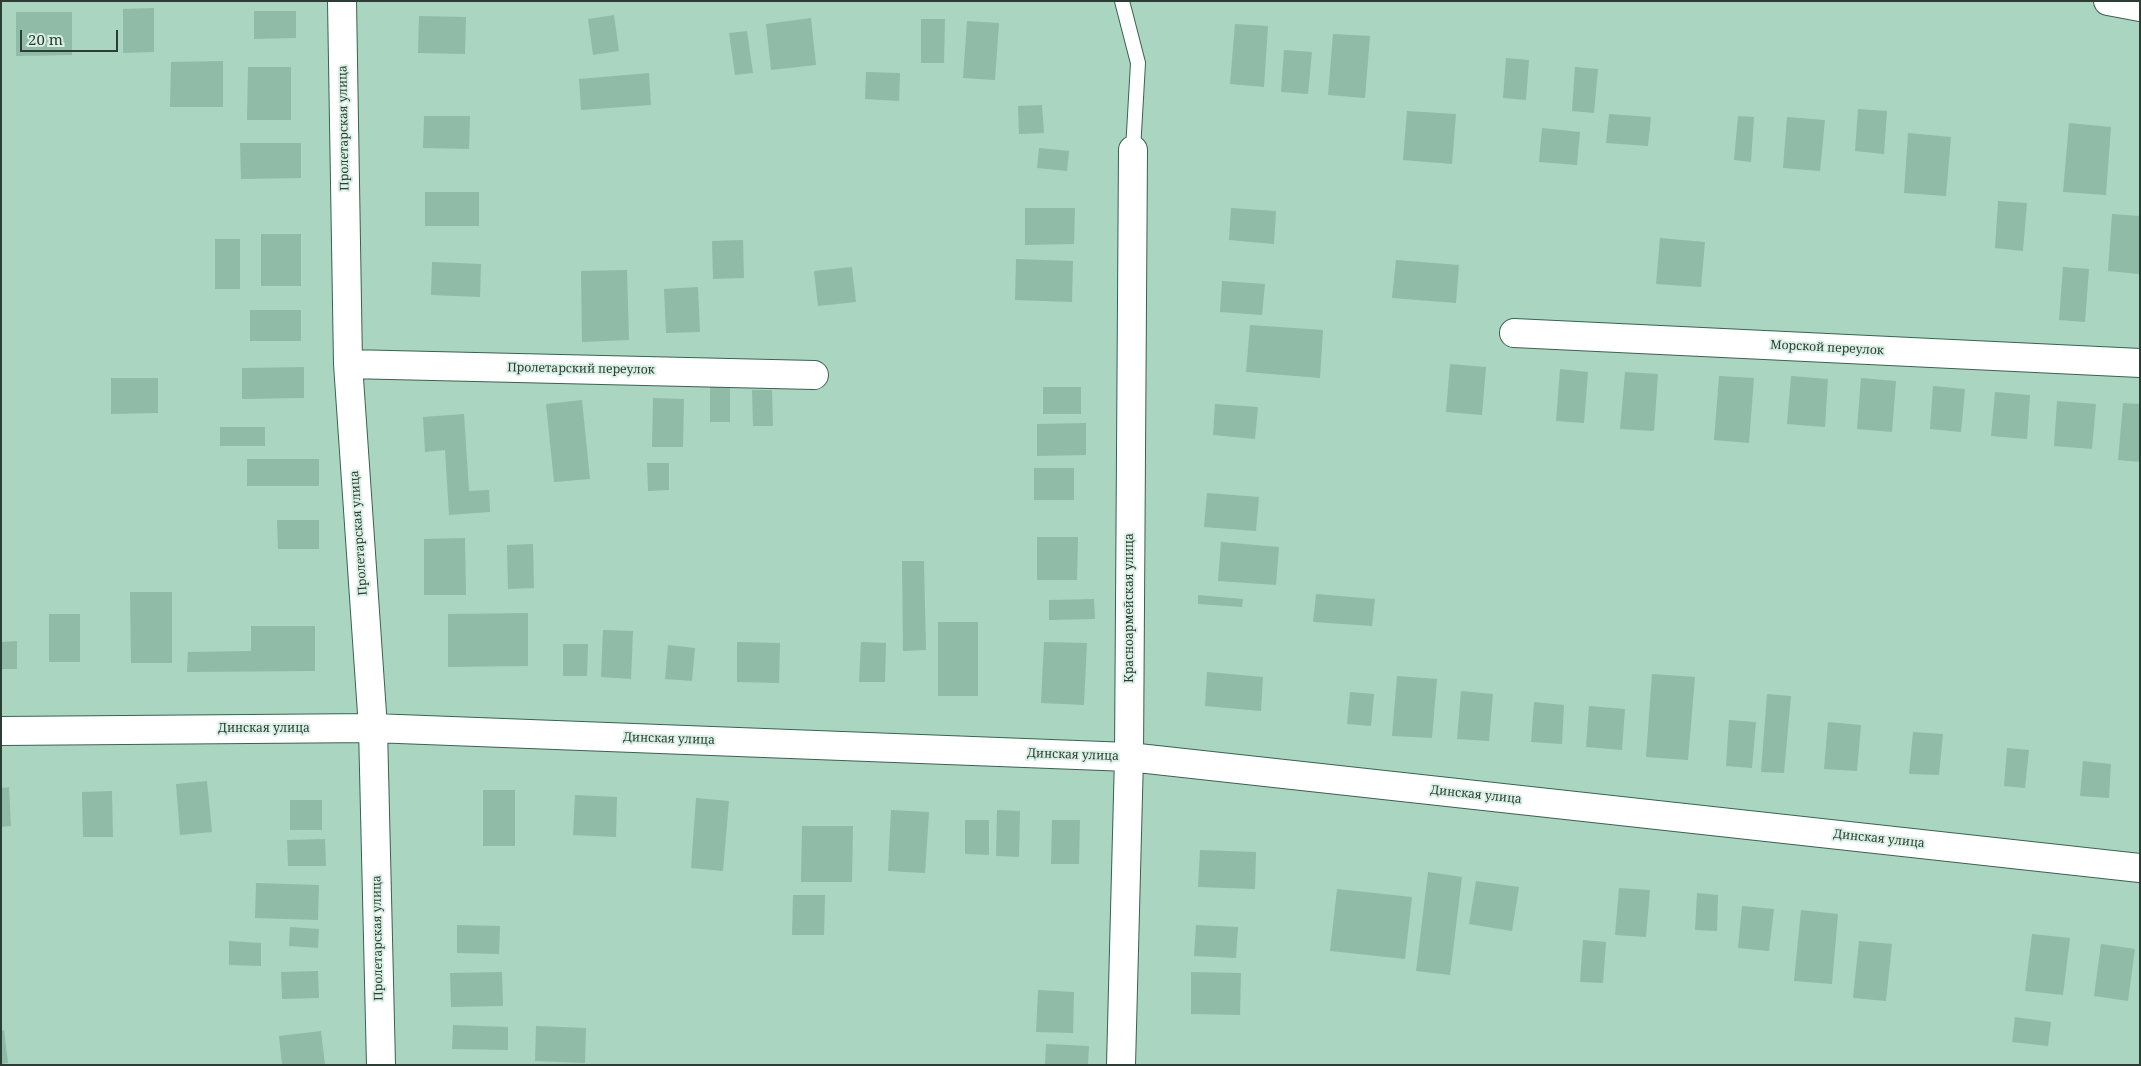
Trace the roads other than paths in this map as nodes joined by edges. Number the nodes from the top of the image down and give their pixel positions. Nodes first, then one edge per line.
1 (342, 1) edge
2 (1122, 1) edge
3 (2108, 1) edge
4 (2140, 8) edge
5 (1133, 150) joint
6 (1514, 333) dead end
7 (348, 364) junction
8 (2140, 364) edge
9 (814, 374) dead end
10 (372, 728) junction
11 (1, 731) edge
12 (1129, 757) junction
13 (2140, 868) edge
14 (381, 1065) edge
15 (1121, 1065) edge

1 - 7 street, Пролетарская улица
2 - 5 lane
3 - 4 street
5 - 12 street, Красноармейская улица
6 - 8 street, Морской переулок
7 - 9 street, Пролетарский переулок
7 - 10 street, Пролетарская улица
10 - 11 street, Динская улица
10 - 12 street, Динская улица
10 - 14 street, Пролетарская улица
12 - 13 street, Динская улица
12 - 15 street, Красноармейская улица

